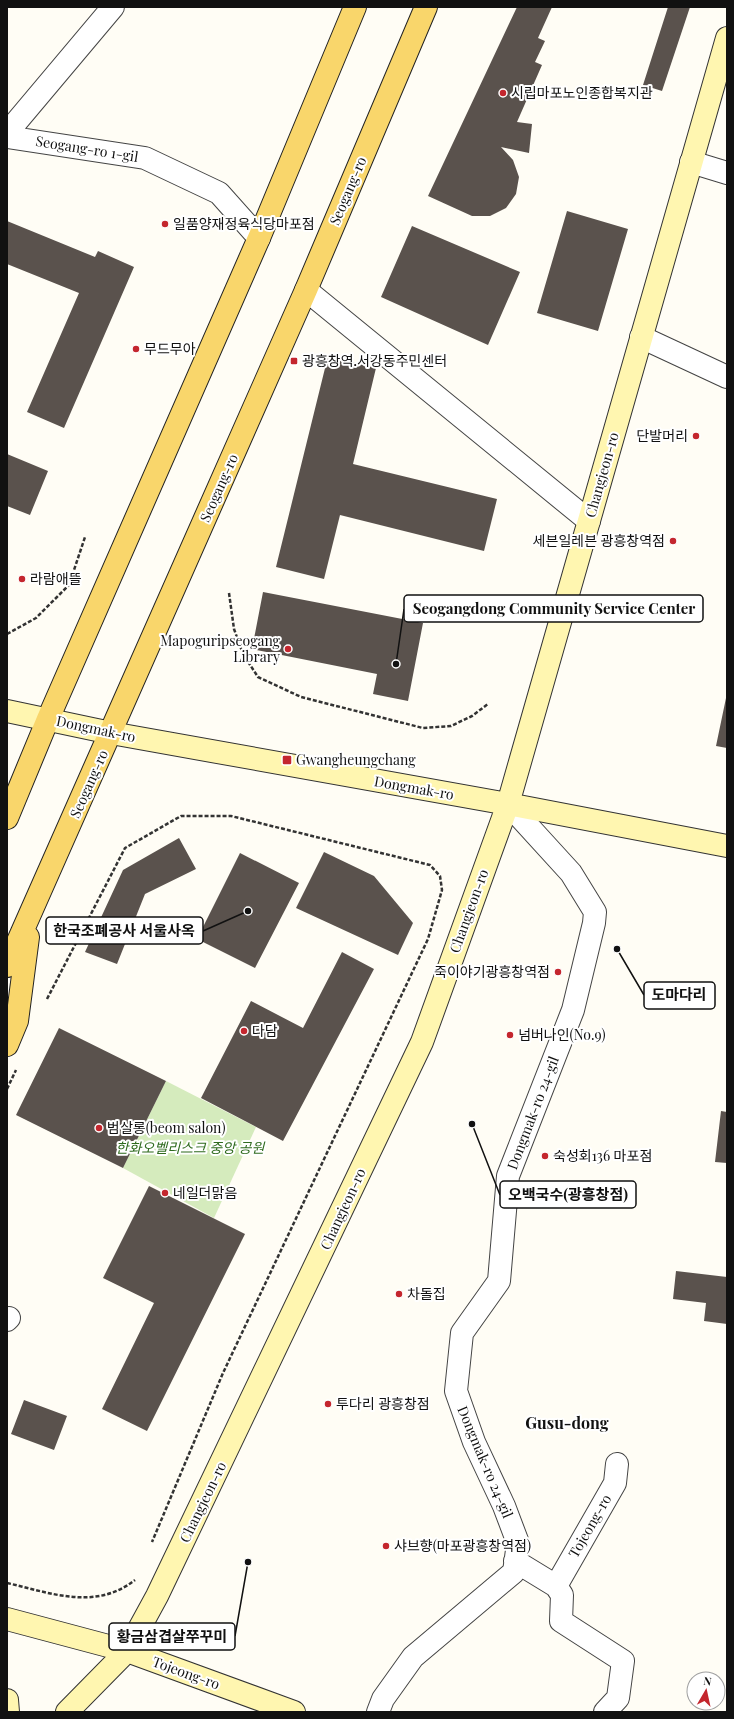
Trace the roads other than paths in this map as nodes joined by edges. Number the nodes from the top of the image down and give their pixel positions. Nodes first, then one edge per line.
1 (113, 7) edge
2 (356, 7) edge
3 (426, 7) edge
4 (727, 38) edge
5 (7, 133) edge
6 (7, 137) edge
7 (691, 162) junction
8 (727, 173) edge
9 (259, 238) junction
10 (306, 290) junction
11 (642, 337) junction
12 (727, 377) edge
13 (589, 521) junction
14 (7, 711) edge
15 (48, 719) junction
16 (111, 733) junction
17 (508, 804) junction
18 (7, 815) edge
19 (727, 846) edge
20 (31, 915) junction
21 (7, 966) edge
22 (7, 1045) edge
23 (617, 1464) dead end
24 (515, 1561) junction
25 (556, 1586) junction
26 (7, 1619) edge
27 (127, 1651) junction
28 (7, 1700) edge
29 (8, 1712) edge
30 (67, 1712) edge
31 (294, 1712) edge
32 (378, 1712) edge
33 (605, 1712) edge

1 - 5 street
2 - 9 main road
3 - 10 main road, Seogang-ro
4 - 7 main road, Changjeon-ro
6 - 9 street, Seogang-ro 1-gil
7 - 8 street
7 - 11 main road, Changjeon-ro
9 - 15 main road
10 - 13 street
10 - 16 main road, Seogang-ro
11 - 12 street
11 - 13 main road, Changjeon-ro
13 - 17 main road, Changjeon-ro
14 - 15 main road, Dongmak-ro
15 - 16 main road, Dongmak-ro
15 - 18 main road
16 - 17 main road, Dongmak-ro
16 - 20 main road, Seogang-ro
17 - 19 main road, Dongmak-ro
17 - 24 street, Dongmak-ro 24-gil
17 - 27 main road, Changjeon-ro
20 - 21 main road, Seogang-ro
20 - 22 main road
23 - 25 street, Tojeong-ro
24 - 25 street
24 - 32 street, Dongmak-ro 24-gil
25 - 33 street
26 - 27 main road, Tojeong-ro
27 - 30 main road, Changjeon-ro
27 - 31 main road, Tojeong-ro
28 - 29 main road

